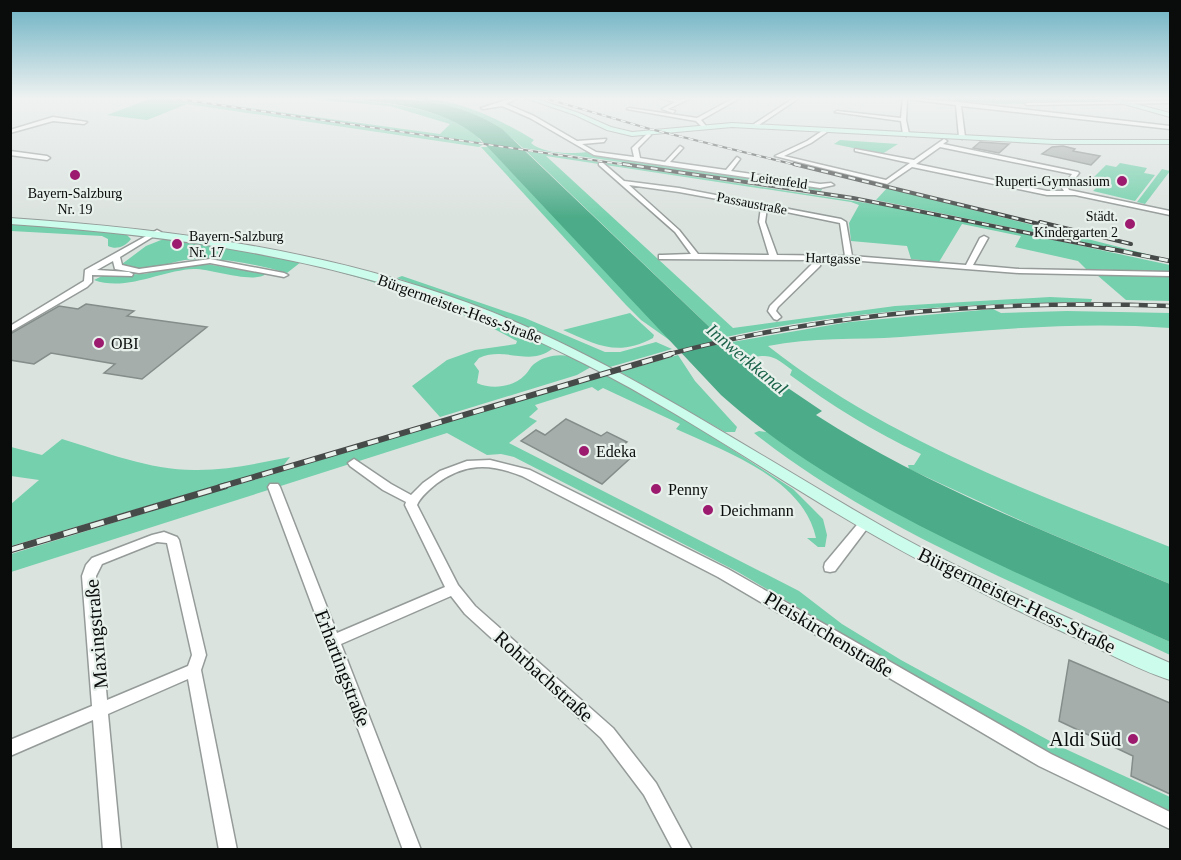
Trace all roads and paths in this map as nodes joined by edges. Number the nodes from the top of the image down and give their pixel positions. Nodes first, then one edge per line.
1 (567, 138) edge
2 (645, 138) edge
3 (815, 138) edge
4 (945, 138) edge
5 (996, 138) edge
6 (604, 140) dead end
7 (1170, 142) edge
8 (575, 143) junction
9 (939, 145) junction
10 (680, 148) dead end
11 (857, 150) dead end
12 (10, 153) edge
13 (46, 158) dead end
14 (737, 159) dead end
15 (637, 160) junction
16 (914, 163) junction
17 (601, 164) dead end
18 (666, 164) junction
19 (727, 173) junction
20 (624, 183) junction
21 (831, 185) dead end
22 (1074, 193) junction
23 (764, 206) junction
24 (1170, 213) edge
25 (10, 221) edge
26 (121, 228) junction
27 (157, 232) junction
28 (984, 238) dead end
29 (126, 250) junction
30 (772, 255) junction
31 (116, 256) junction
32 (696, 256) junction
33 (662, 257) dead end
34 (817, 257) junction
35 (849, 258) junction
36 (969, 267) junction
37 (152, 269) junction
38 (88, 272) junction
39 (1170, 274) edge
40 (284, 275) dead end
41 (777, 316) dead end
42 (10, 330) edge
43 (354, 463) dead end
44 (274, 488) dead end
45 (413, 501) junction
46 (865, 523) junction
47 (830, 567) dead end
48 (453, 589) junction
49 (333, 641) junction
50 (194, 670) junction
51 (1170, 672) edge
52 (102, 708) junction
53 (10, 748) edge
54 (1170, 821) edge
55 (112, 849) edge
56 (228, 849) edge
57 (412, 849) edge
58 (683, 849) edge

1 - 8 street, Leitenfeld
2 - 15 street
3 - 16 street
4 - 9 street
5 - 7 main road
6 - 8 street
8 - 15 street, Leitenfeld
9 - 16 street
9 - 22 street
10 - 18 street
11 - 16 street
12 - 13 street
14 - 19 street, Leitenfeld
15 - 18 street, Leitenfeld
16 - 22 street
17 - 20 street
18 - 19 street, Leitenfeld
19 - 21 street, Leitenfeld
20 - 23 street, Passaustraße
20 - 32 street
22 - 24 street
23 - 30 street
23 - 35 street, Passaustraße
25 - 26 main road, Bürgermeister-Hess-Straße
26 - 27 main road, Bürgermeister-Hess-Straße
26 - 29 street
27 - 29 street
27 - 46 main road, Bürgermeister-Hess-Straße
28 - 36 street
29 - 31 street
30 - 32 street, Hartgasse
30 - 34 street, Hartgasse
31 - 37 street
31 - 38 street
32 - 33 street, Hartgasse
34 - 35 street, Hartgasse
34 - 41 street
35 - 36 street, Hartgasse
36 - 39 street, Hartgasse
37 - 38 street
37 - 40 street
38 - 42 street
43 - 45 street
44 - 49 street, Erhartingstraße
45 - 48 street, Rohrbachstraße
45 - 54 street, Pleiskirchenstraße
46 - 47 street
46 - 51 main road, Bürgermeister-Hess-Straße
48 - 49 street
48 - 58 street, Rohrbachstraße
49 - 57 street, Erhartingstraße
50 - 52 street, Maxingstraße
50 - 52 street, Maxingstraße
50 - 56 street, Maxingstraße
52 - 53 street
52 - 55 street, Maxingstraße

